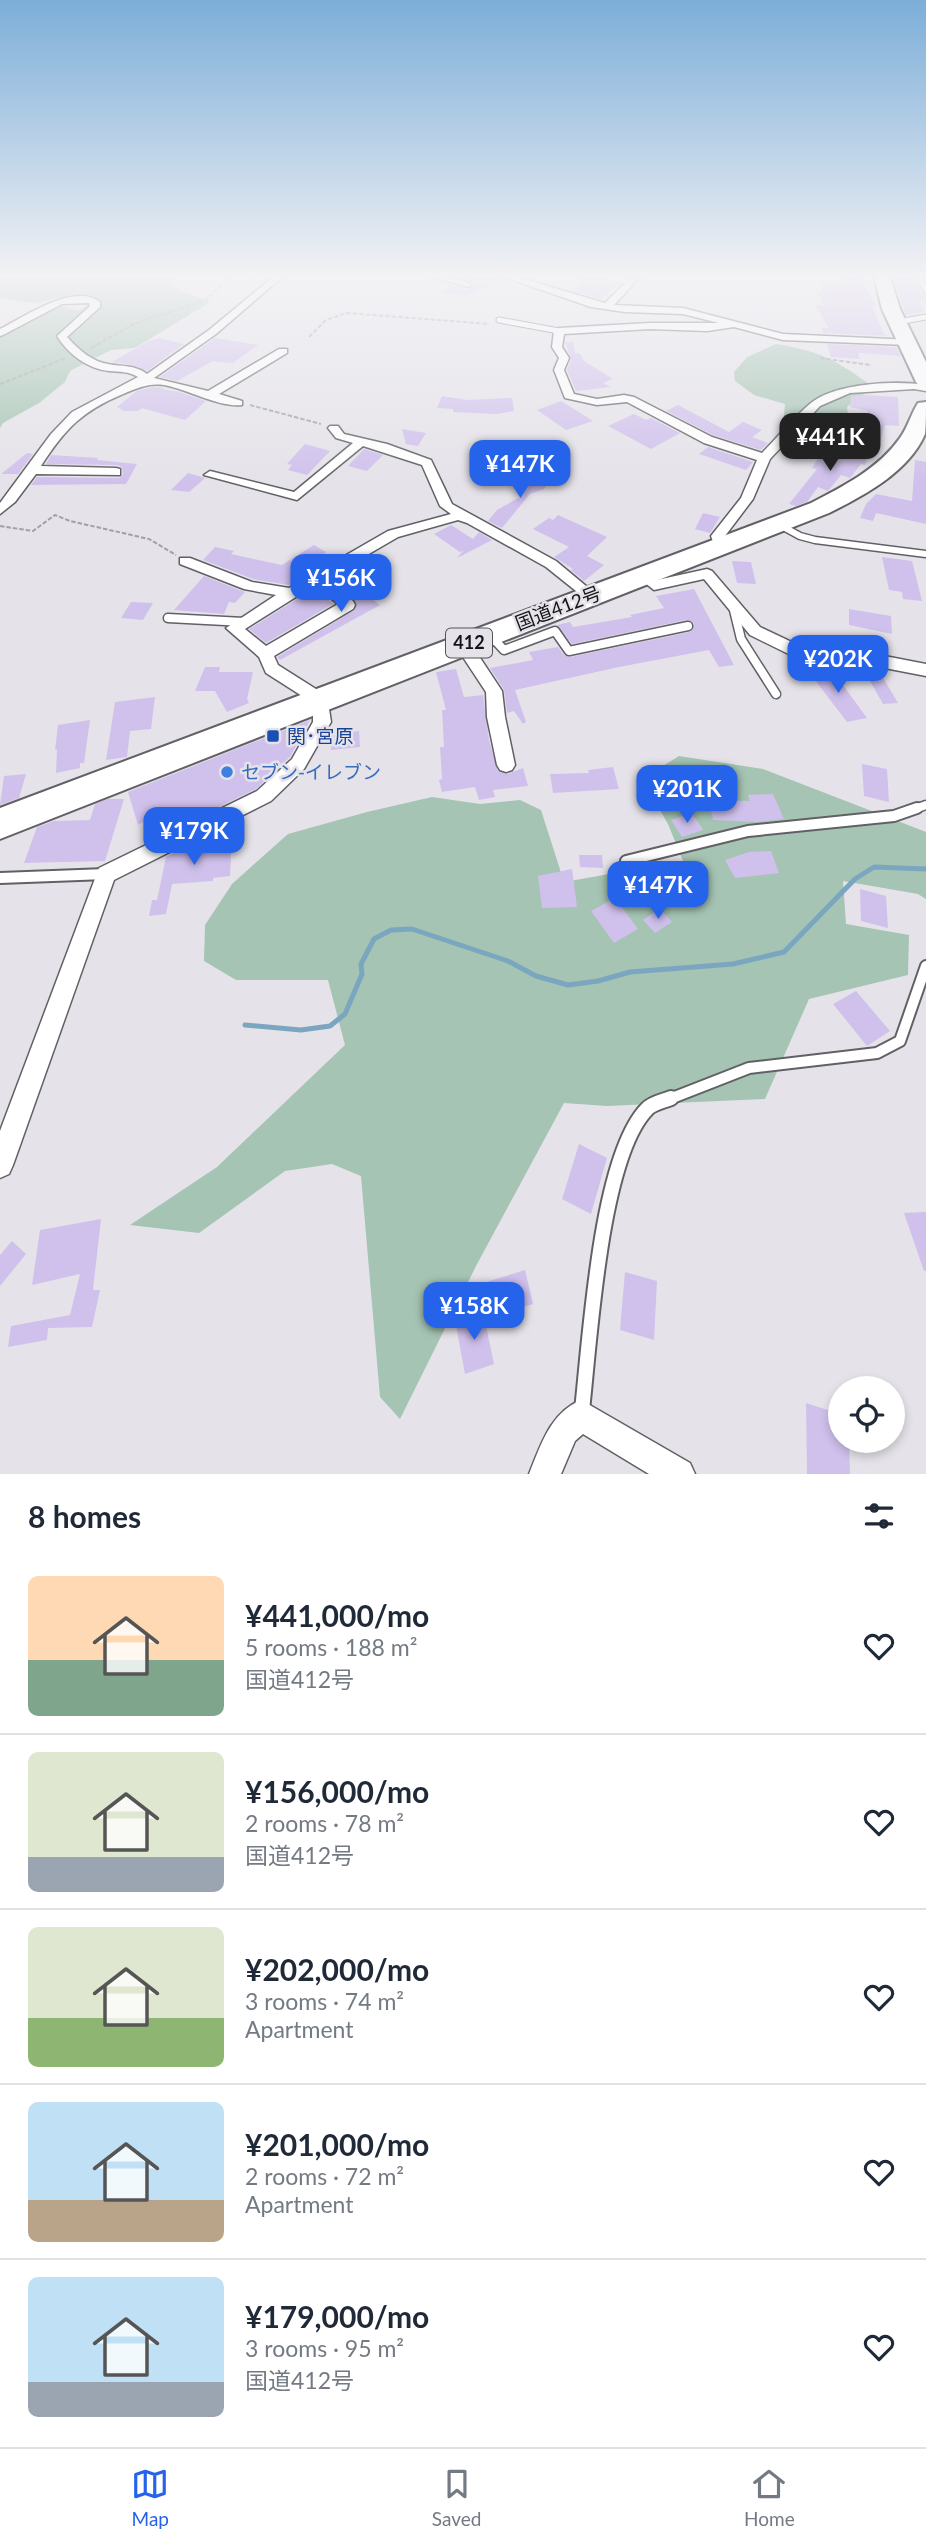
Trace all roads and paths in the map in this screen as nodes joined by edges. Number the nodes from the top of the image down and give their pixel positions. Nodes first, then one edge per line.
1 (69, 346) edge
2 (91, 346) edge
3 (193, 346) edge
4 (558, 346) edge
5 (910, 346) edge
6 (283, 351) dead end
7 (78, 352) junction
8 (820, 358) dead end
9 (872, 365) dead end
10 (925, 379) edge
11 (142, 381) junction
12 (0, 384) edge
13 (209, 395) junction
14 (238, 403) joint
15 (926, 408) edge
16 (334, 428) joint
17 (361, 441) junction
18 (764, 458) junction
19 (34, 470) junction
20 (116, 472) dead end
21 (210, 475) dead end
22 (0, 510) edge
23 (474, 521) junction
24 (778, 524) junction
25 (0, 526) edge
26 (721, 547) junction
27 (926, 554) edge
28 (186, 561) joint
29 (642, 575) junction
30 (316, 578) junction
31 (291, 593) junction
32 (591, 596) junction
33 (733, 606) junction
34 (168, 618) dead end
35 (244, 622) junction
36 (688, 625) dead end
37 (477, 640) junction
38 (265, 654) junction
39 (926, 670) edge
40 (776, 694) dead end
41 (321, 700) junction
42 (506, 765) dead end
43 (926, 805) edge
44 (0, 824) edge
45 (626, 861) dead end
46 (106, 874) junction
47 (0, 878) edge
48 (926, 966) edge
49 (0, 1165) edge
50 (582, 1415) junction
51 (545, 1474) edge
52 (679, 1474) edge

1 - 7 street
2 - 7 path
3 - 11 street
4 - 18 street
5 - 10 highway
6 - 13 street
7 - 11 street
7 - 12 path
8 - 9 path
10 - 18 street
11 - 13 street
11 - 19 street
13 - 14 street
14 - 16 path
15 - 24 highway, 国道412号 / 412
16 - 17 street
17 - 21 street
17 - 23 street
18 - 26 street
19 - 20 street
19 - 22 street
23 - 30 street
23 - 32 street
24 - 26 highway, 国道412号 / 412
24 - 27 lane
25 - 28 path
26 - 29 highway, 国道412号 / 412
28 - 31 street
29 - 32 highway, 国道412号 / 412
29 - 33 street
30 - 31 street
30 - 38 street
31 - 35 street
32 - 37 highway, 国道412号 / 412
33 - 39 street
33 - 40 lane
34 - 35 lane
35 - 38 street
36 - 37 lane
37 - 41 highway, 国道412号 / 412
37 - 42 street
38 - 41 street
41 - 44 highway, 国道412号 / 412
41 - 46 street
43 - 45 lane
46 - 47 lane
46 - 49 street
48 - 50 lane
50 - 51 street
50 - 52 street

